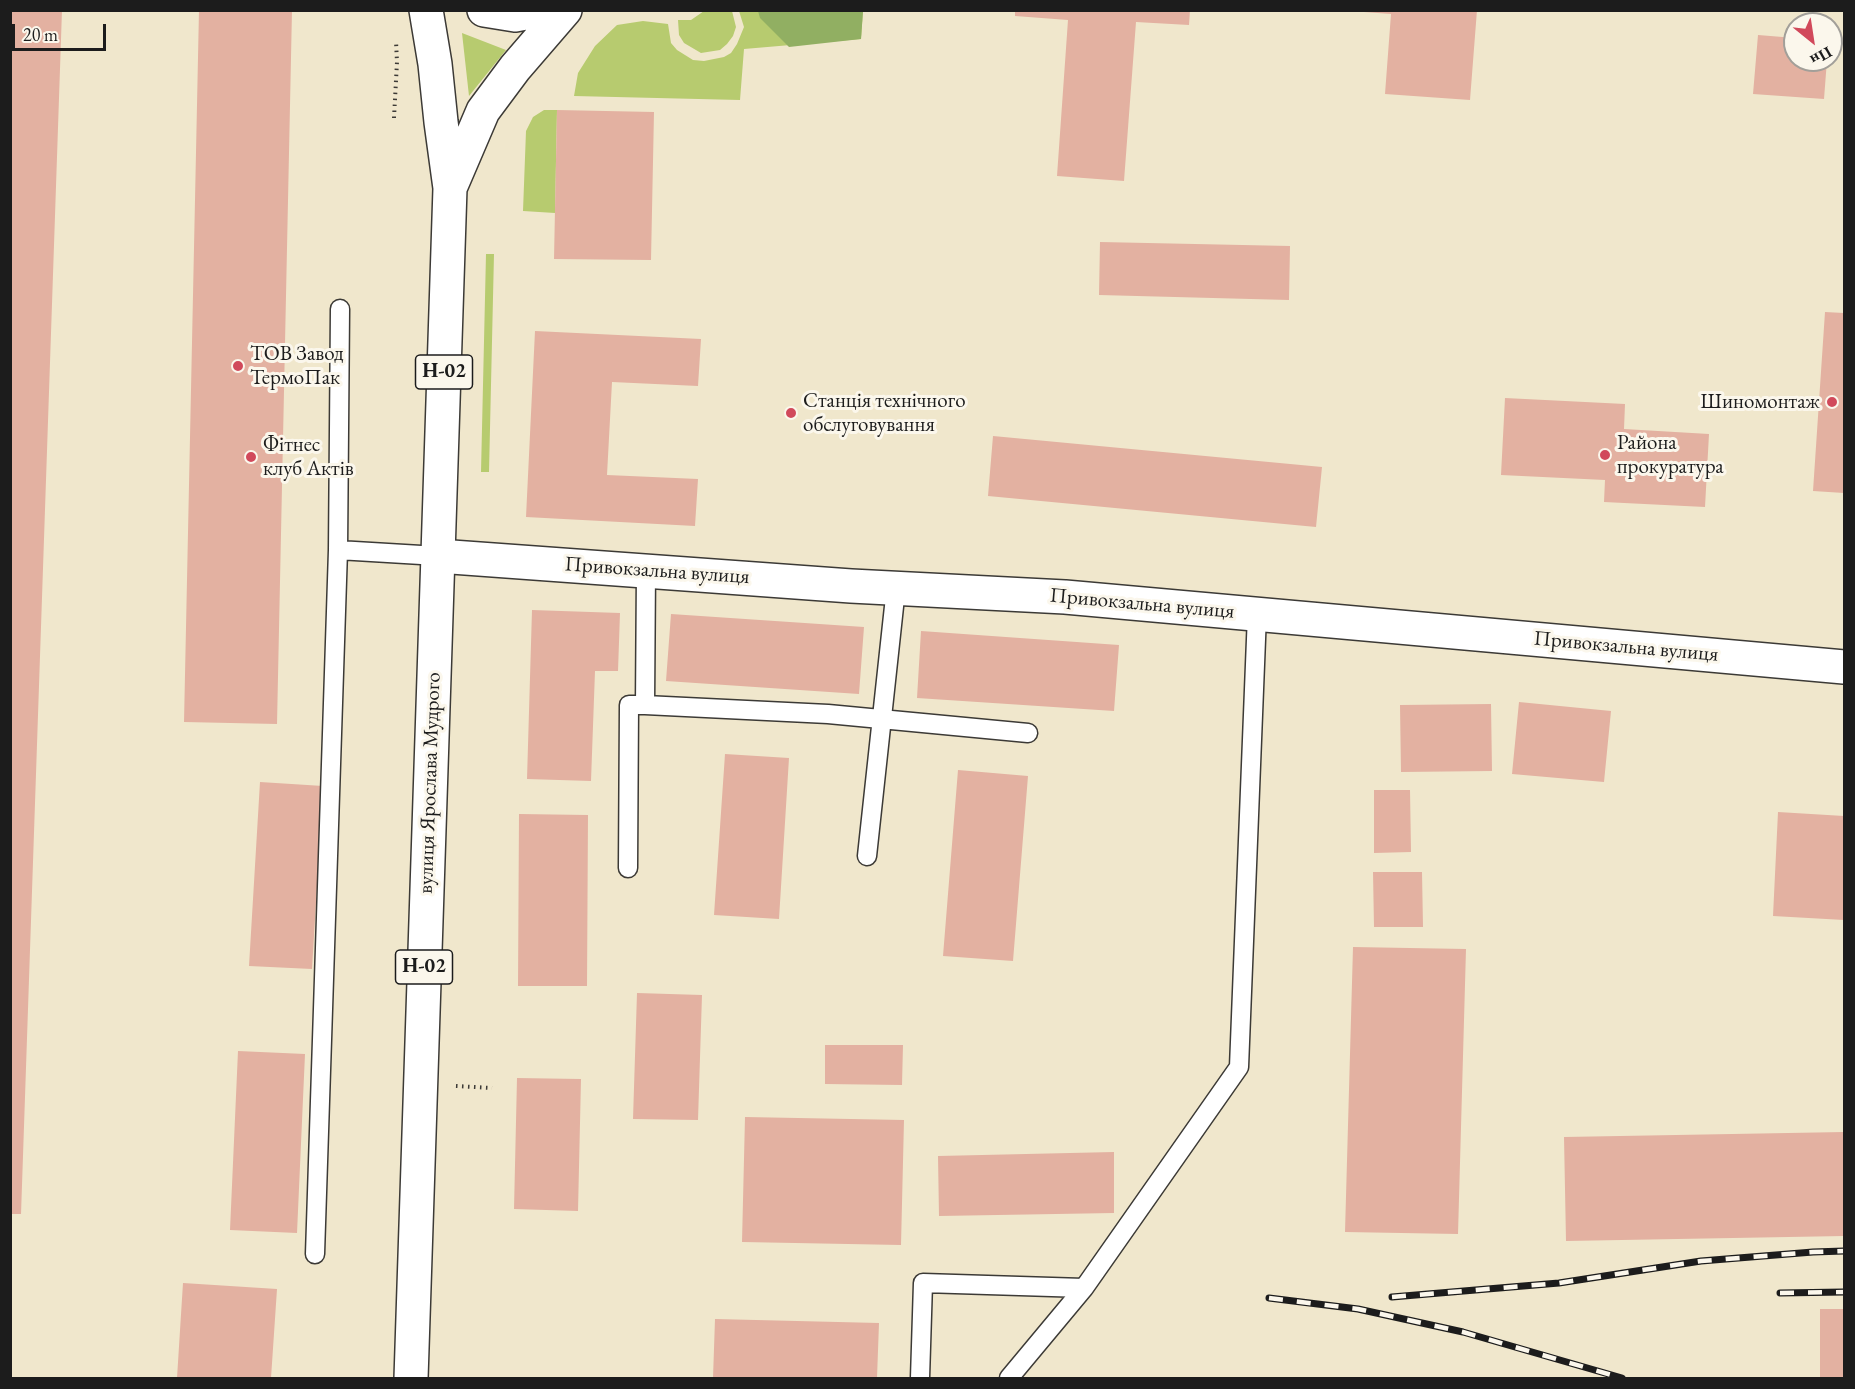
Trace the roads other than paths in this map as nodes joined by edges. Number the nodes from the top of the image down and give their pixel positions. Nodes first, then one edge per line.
1 (426, 10) edge
2 (484, 10) edge
3 (541, 10) edge
4 (566, 10) edge
5 (450, 188) junction
6 (340, 309) dead end
7 (338, 550) junction
8 (438, 556) junction
9 (646, 570) junction
10 (896, 588) junction
11 (1257, 614) junction
12 (1845, 667) edge
13 (645, 705) junction
14 (882, 719) junction
15 (1028, 733) dead end
16 (867, 856) dead end
17 (628, 868) dead end
18 (315, 1254) dead end
19 (1084, 1288) junction
20 (411, 1378) edge
21 (920, 1378) edge
22 (1009, 1378) edge

1 - 5 main road, вулиця Ярослава Мудрого / Н-02
2 - 3 main road
4 - 5 main road, вулиця Ярослава Мудрого / Н-02
5 - 8 main road, вулиця Ярослава Мудрого / Н-02
6 - 7 lane
7 - 8 lane
7 - 18 lane
8 - 9 main road, Привокзальна вулиця
8 - 20 main road, вулиця Ярослава Мудрого / Н-02
9 - 10 main road, Привокзальна вулиця
9 - 13 lane
10 - 11 main road, Привокзальна вулиця
10 - 14 lane
11 - 12 main road, Привокзальна вулиця
11 - 19 lane
13 - 14 lane
13 - 17 lane
14 - 15 lane
14 - 16 lane
19 - 21 lane
19 - 22 lane

